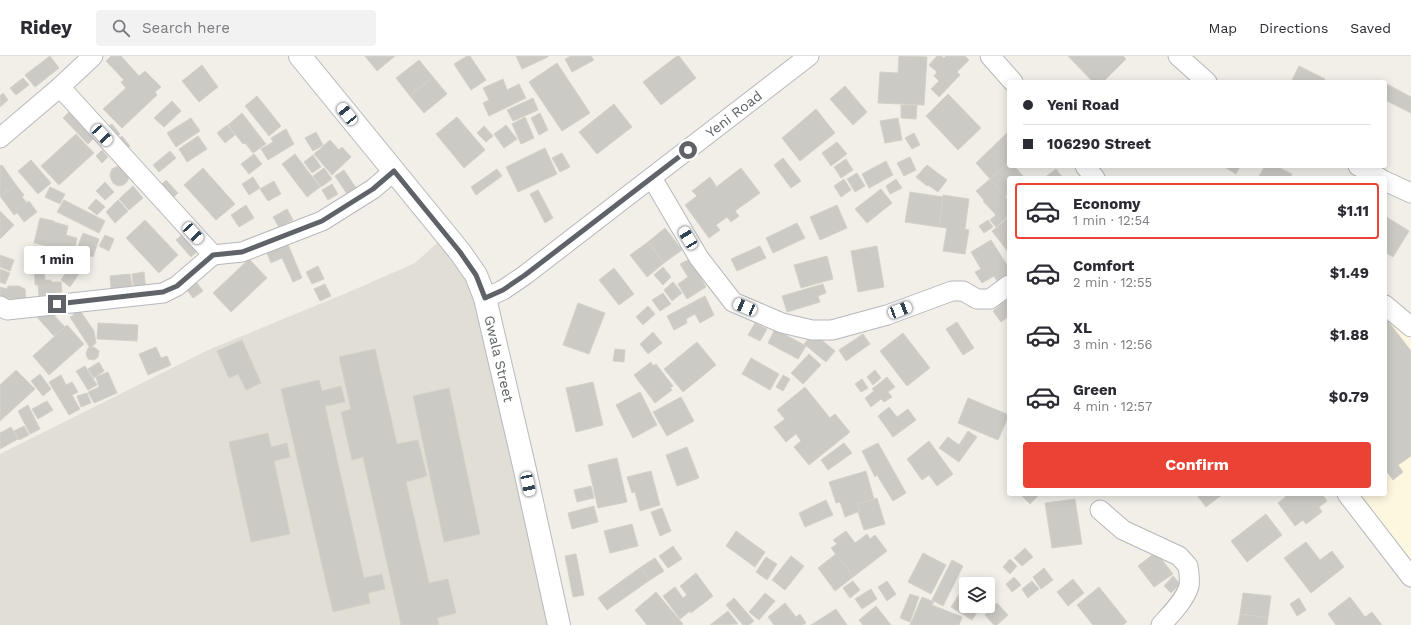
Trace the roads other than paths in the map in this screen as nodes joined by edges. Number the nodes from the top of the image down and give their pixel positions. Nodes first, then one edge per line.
1 (93, 56) edge
2 (300, 56) edge
3 (809, 56) edge
4 (990, 56) edge
5 (1178, 56) edge
6 (1011, 80) edge
7 (1205, 80) edge
8 (60, 87) junction
9 (0, 138) edge
10 (1087, 168) edge
11 (1362, 168) edge
12 (394, 171) junction
13 (1093, 176) edge
14 (1376, 176) edge
15 (652, 178) junction
16 (1387, 182) edge
17 (1411, 193) edge
18 (213, 255) junction
19 (1007, 286) edge
20 (485, 298) junction
21 (0, 306) edge
22 (1387, 307) edge
23 (1411, 327) edge
24 (1348, 496) edge
25 (1100, 510) dead end
26 (1411, 577) edge
27 (559, 625) edge
28 (1161, 625) edge

1 - 8 street
2 - 12 street, Gwala Street
3 - 15 street, Yeni Road
4 - 6 street
5 - 7 street
8 - 9 street
8 - 18 street
10 - 13 street
11 - 14 street
12 - 18 street
12 - 20 street, Gwala Street
15 - 19 street
15 - 20 street, Yeni Road
16 - 17 street
18 - 21 street
20 - 27 street, Gwala Street
22 - 23 street
24 - 26 street
25 - 28 street

